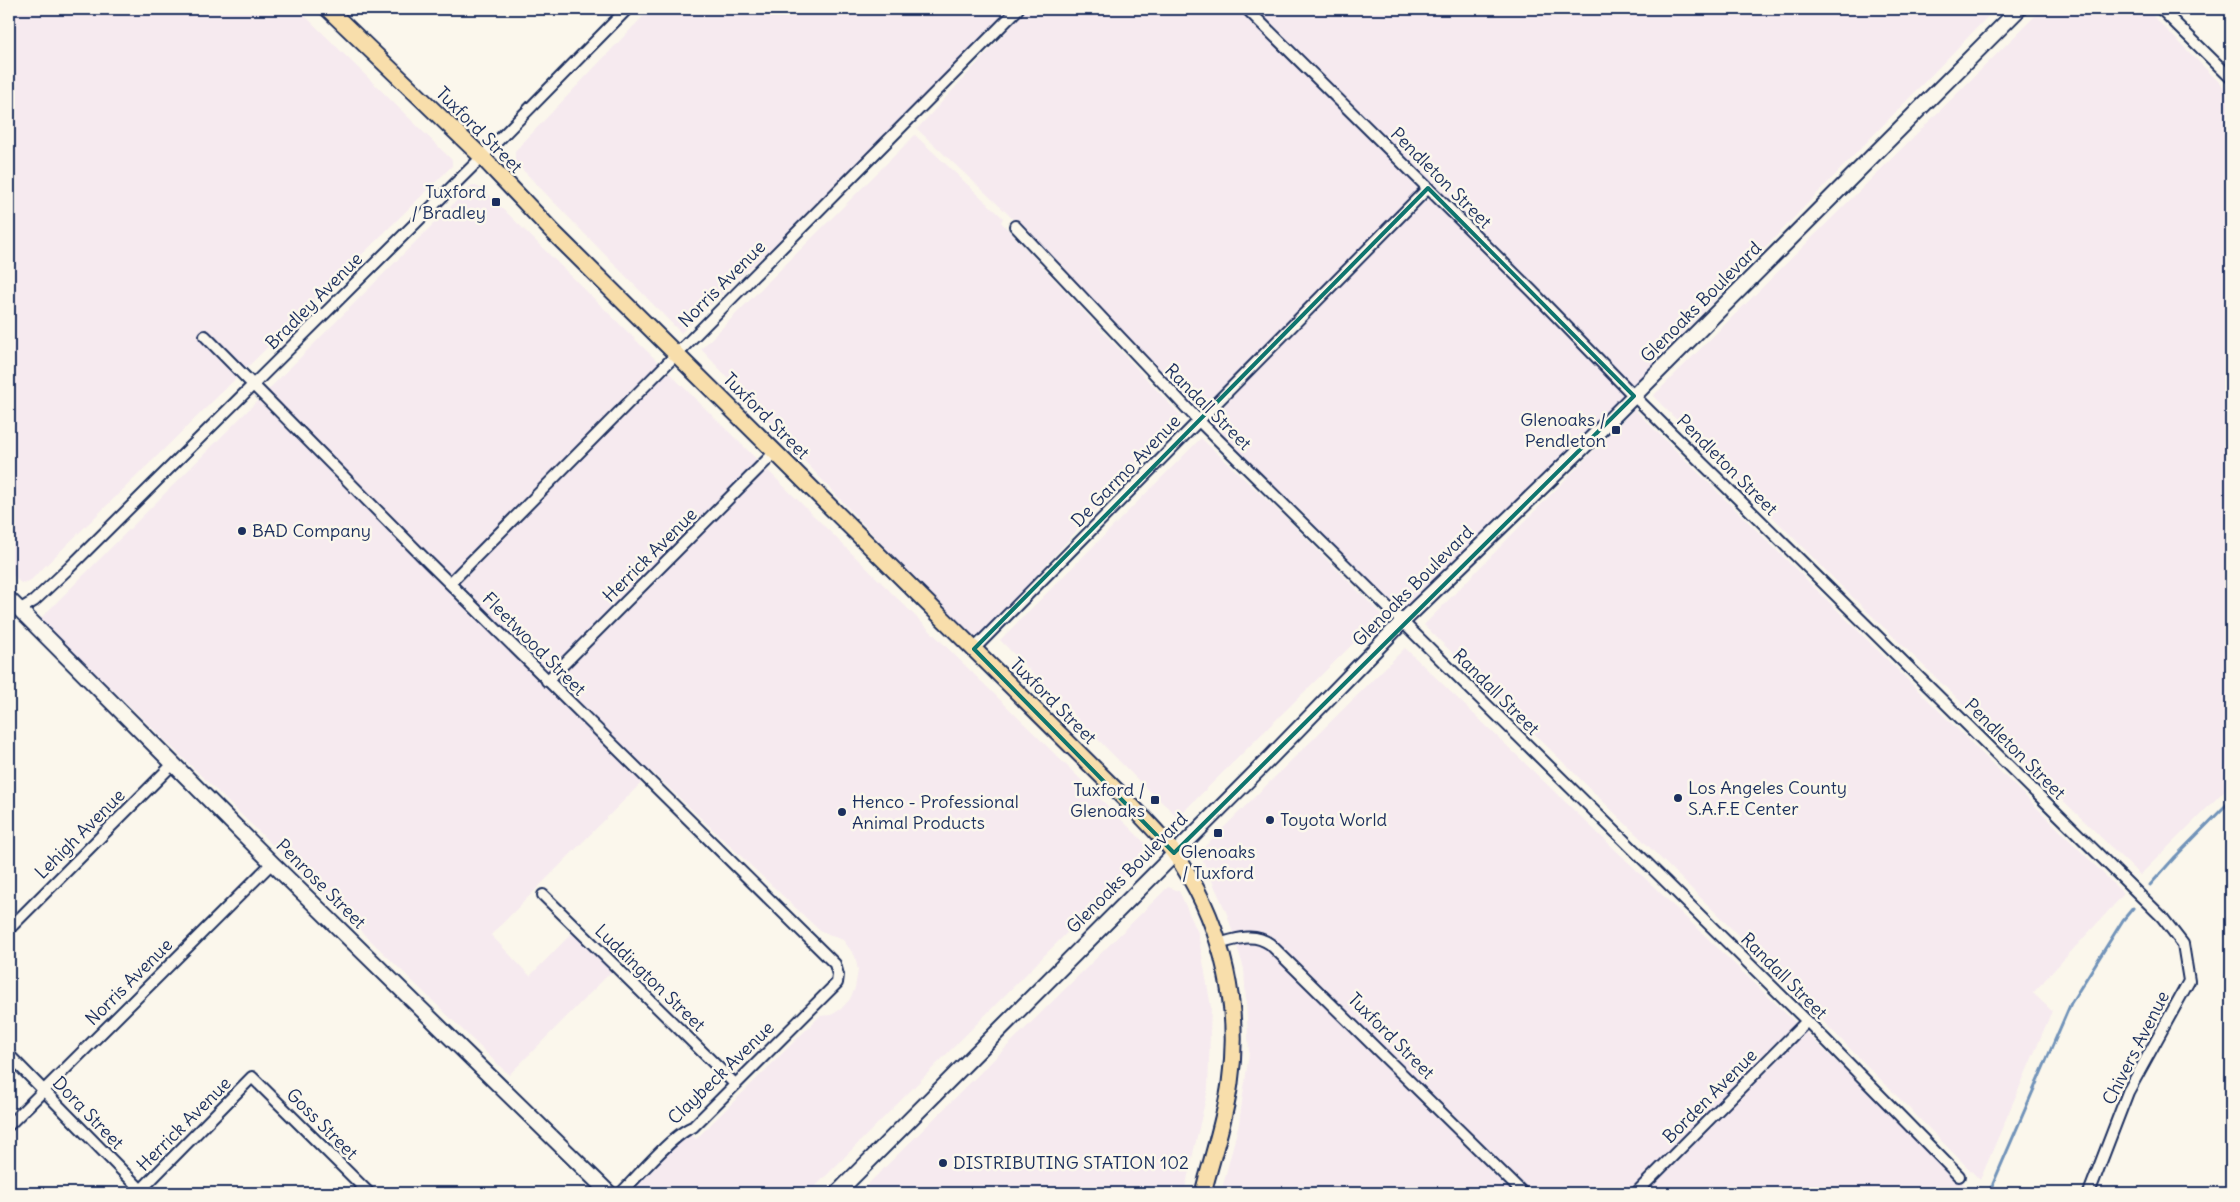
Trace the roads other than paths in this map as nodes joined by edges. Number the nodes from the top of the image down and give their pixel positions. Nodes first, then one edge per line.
1 (328, 9) edge
2 (627, 9) edge
3 (1018, 9) edge
4 (1247, 9) edge
5 (2019, 9) edge
6 (2161, 9) edge
7 (2231, 78) edge
8 (482, 157) junction
9 (1428, 188) junction
10 (1015, 226) dead end
11 (206, 336) dead end
12 (676, 353) junction
13 (252, 385) junction
14 (1634, 396) junction
15 (1198, 420) junction
16 (776, 452) junction
17 (450, 583) junction
18 (9, 599) edge
19 (20, 610) junction
20 (1402, 622) junction
21 (974, 649) junction
22 (547, 681) junction
23 (174, 763) junction
24 (1174, 853) junction
25 (272, 863) junction
26 (542, 895) dead end
27 (9, 928) edge
28 (1218, 944) junction
29 (2183, 944) joint
30 (838, 975) joint
31 (1807, 1021) junction
32 (9, 1055) edge
33 (252, 1077) joint
34 (735, 1084) junction
35 (44, 1090) junction
36 (9, 1125) edge
37 (1959, 1176) dead end
38 (141, 1192) edge
39 (369, 1193) edge
40 (609, 1193) edge
41 (621, 1193) edge
42 (837, 1193) edge
43 (1203, 1193) edge
44 (1523, 1193) edge
45 (1636, 1193) edge
46 (2089, 1193) edge

1 - 8 main road, Tuxford Street
2 - 8 street, Bradley Avenue
3 - 12 street, Norris Avenue
4 - 9 street, Pendleton Street
5 - 14 main road, Glenoaks Boulevard
6 - 7 street
8 - 12 main road, Tuxford Street
8 - 13 street, Bradley Avenue
9 - 14 street, Pendleton Street
9 - 15 street, De Garmo Avenue
10 - 15 street, Randall Street
11 - 13 street, Fleetwood Street
12 - 16 main road, Tuxford Street
12 - 17 street, Norris Avenue
13 - 17 street, Fleetwood Street
13 - 19 street, Bradley Avenue
14 - 20 main road, Glenoaks Boulevard
14 - 29 street, Pendleton Street
15 - 20 street, Randall Street
15 - 21 street, De Garmo Avenue
16 - 21 main road, Tuxford Street
16 - 22 street, Herrick Avenue
17 - 22 street, Fleetwood Street
18 - 19 main road, Penrose Street
19 - 23 main road, Penrose Street
20 - 24 main road, Glenoaks Boulevard
20 - 31 street, Randall Street
21 - 24 main road, Tuxford Street
22 - 30 street, Fleetwood Street
23 - 25 main road, Penrose Street
23 - 27 street, Lehigh Avenue
24 - 28 main road, Tuxford Street
24 - 42 main road, Glenoaks Boulevard
25 - 35 street, Norris Avenue
25 - 40 main road, Penrose Street
26 - 34 street, Luddington Street
28 - 43 main road, Tuxford Street
28 - 44 street, Tuxford Street
29 - 46 street, Chivers Avenue
30 - 34 street, Claybeck Avenue
31 - 37 street, Randall Street
31 - 45 street, Borden Avenue
32 - 35 street, Dora Street
33 - 38 street, Herrick Avenue
33 - 39 street, Goss Street
34 - 41 street, Claybeck Avenue
35 - 36 street, Norris Avenue
35 - 38 street, Dora Street

